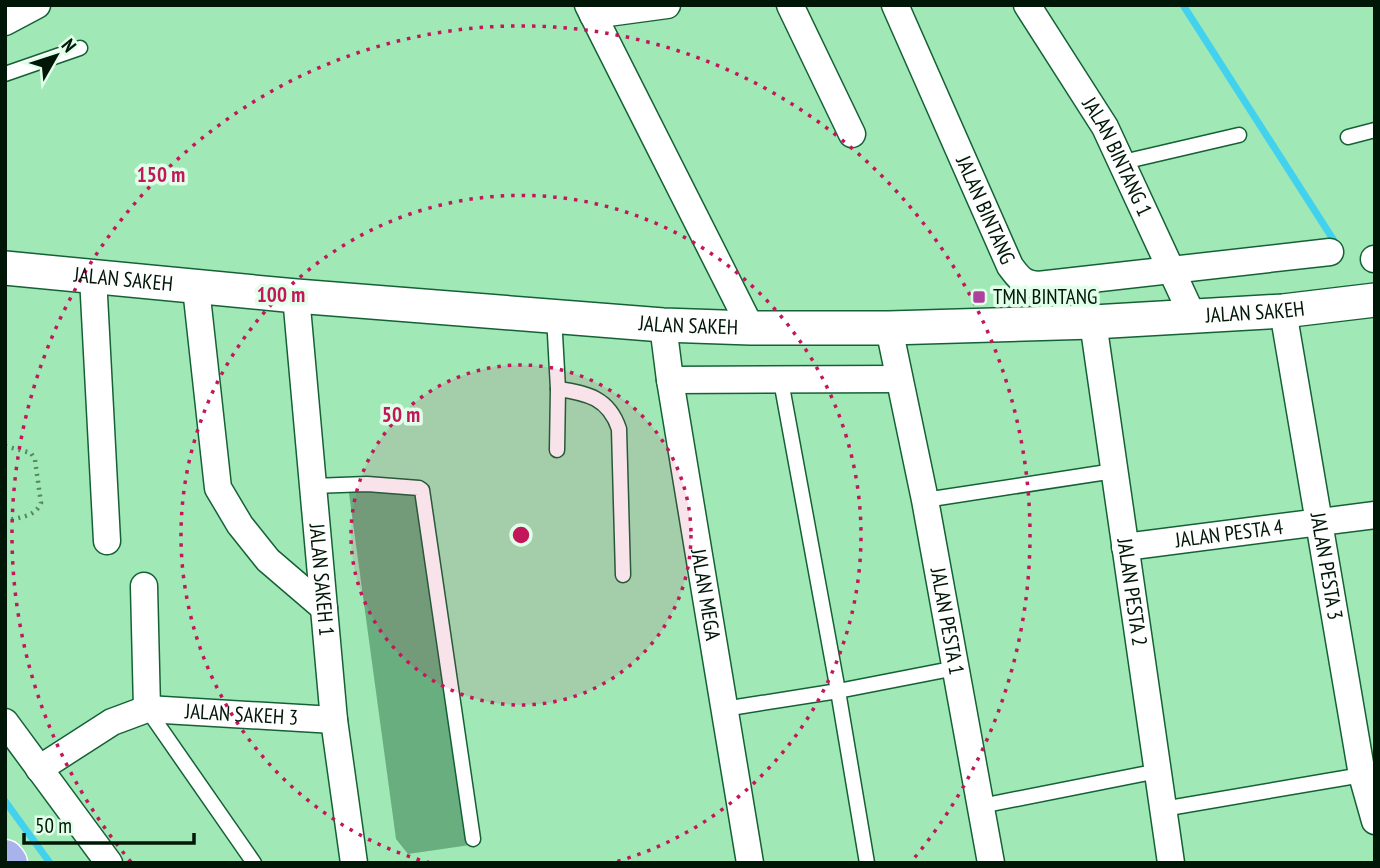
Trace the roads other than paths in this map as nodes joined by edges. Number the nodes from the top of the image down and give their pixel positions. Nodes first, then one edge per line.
1 (37, 5) edge
2 (667, 5) edge
3 (790, 5) edge
4 (895, 5) edge
5 (1027, 5) edge
6 (590, 10) edge
7 (5, 22) edge
8 (80, 48) dead end
9 (5, 74) edge
10 (1375, 130) edge
11 (852, 134) dead end
12 (1239, 135) dead end
13 (1348, 136) dead end
14 (1123, 162) junction
15 (1330, 252) dead end
16 (5, 268) edge
17 (1171, 269) junction
18 (93, 277) junction
19 (196, 288) junction
20 (296, 296) junction
21 (1375, 300) edge
22 (1283, 312) junction
23 (554, 316) junction
24 (1193, 317) junction
25 (1093, 322) junction
26 (663, 325) junction
27 (751, 328) junction
28 (889, 328) junction
29 (899, 379) junction
30 (670, 380) junction
31 (781, 381) junction
32 (558, 389) junction
33 (557, 450) dead end
34 (1114, 471) junction
35 (313, 486) junction
36 (925, 500) junction
37 (1375, 515) edge
38 (1319, 523) junction
39 (107, 541) dead end
40 (1125, 547) junction
41 (623, 575) dead end
42 (144, 586) dead end
43 (324, 608) junction
44 (956, 668) junction
45 (838, 691) junction
46 (147, 709) junction
47 (724, 709) junction
48 (334, 720) junction
49 (5, 723) edge
50 (40, 769) junction
51 (1158, 771) junction
52 (1362, 775) junction
53 (981, 806) junction
54 (1163, 808) junction
55 (1375, 821) edge
56 (473, 839) dead end
57 (108, 863) edge
58 (254, 863) edge
59 (354, 863) edge
60 (750, 863) edge
61 (867, 863) edge
62 (991, 863) edge
63 (1171, 863) edge

1 - 7 street
2 - 6 street
3 - 11 street
4 - 17 street, JALAN BINTANG
5 - 14 street, JALAN BINTANG 1
6 - 27 street
8 - 9 lane
10 - 13 lane
12 - 14 lane
14 - 17 street, JALAN BINTANG 1
15 - 17 street, JALAN BINTANG
16 - 18 street, JALAN SAKEH
17 - 24 street, JALAN BINTANG 1
18 - 19 street, JALAN SAKEH
18 - 39 street
19 - 20 street, JALAN SAKEH
19 - 43 street
20 - 23 street, JALAN SAKEH
20 - 35 street, JALAN SAKEH 1
21 - 22 street, JALAN SAKEH
22 - 24 street, JALAN SAKEH
22 - 38 street, JALAN PESTA 3
23 - 26 street, JALAN SAKEH
23 - 32 lane
24 - 25 street, JALAN SAKEH
25 - 28 street, JALAN SAKEH
25 - 34 street, JALAN PESTA 2
26 - 27 street, JALAN SAKEH
26 - 30 street, JALAN MEGA
27 - 28 street, JALAN SAKEH
28 - 29 street, JALAN PESTA 1
29 - 31 street
29 - 36 street, JALAN PESTA 1
30 - 31 street
30 - 47 street, JALAN MEGA
31 - 45 lane
32 - 33 lane
32 - 41 lane
34 - 36 lane
34 - 40 street, JALAN PESTA 2
35 - 43 street, JALAN SAKEH 1
35 - 56 lane
36 - 44 street, JALAN PESTA 1
37 - 38 street, JALAN PESTA 4
38 - 40 street, JALAN PESTA 4
38 - 52 street, JALAN PESTA 3
40 - 51 street, JALAN PESTA 2
42 - 46 street
43 - 48 street, JALAN SAKEH 1
44 - 45 lane
44 - 53 street, JALAN PESTA 1
45 - 47 lane
45 - 61 lane
46 - 48 street, JALAN SAKEH 3
46 - 50 street, JALAN SAKEH 3
46 - 58 lane
47 - 60 street, JALAN MEGA
48 - 59 street, JALAN SAKEH 1
49 - 50 street
50 - 57 street
51 - 53 lane
51 - 54 street, JALAN PESTA 2
52 - 54 lane
52 - 55 street, JALAN PESTA 3
53 - 62 street, JALAN PESTA 1
54 - 63 street, JALAN PESTA 2

